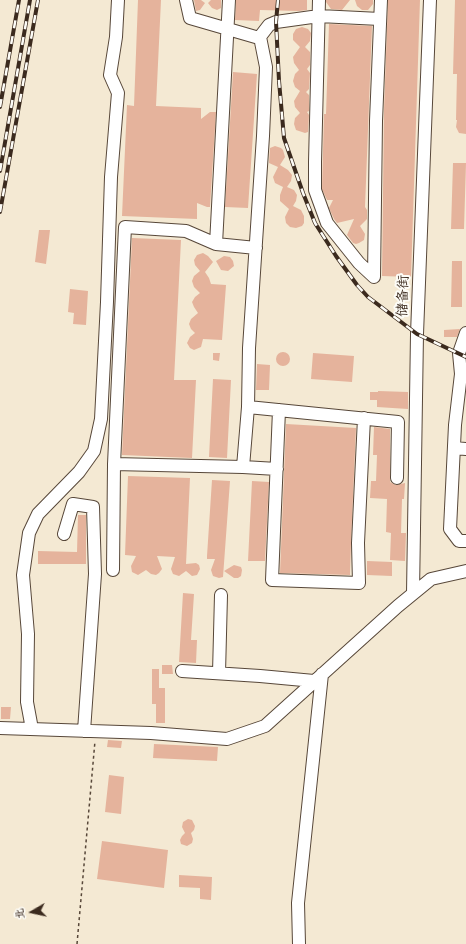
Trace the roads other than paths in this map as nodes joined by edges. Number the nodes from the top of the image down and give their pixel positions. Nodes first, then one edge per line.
1 (118, 0) edge
2 (186, 0) edge
3 (229, 0) edge
4 (319, 0) edge
5 (381, 0) edge
6 (430, 0) edge
7 (319, 16) junction
8 (380, 18) junction
9 (228, 29) junction
10 (260, 37) junction
11 (216, 244) junction
12 (256, 248) junction
13 (466, 333) edge
14 (463, 375) edge
15 (248, 407) junction
16 (279, 410) junction
17 (364, 418) junction
18 (460, 448) edge
19 (114, 464) junction
20 (243, 467) junction
21 (276, 469) junction
22 (397, 478) dead end
23 (64, 534) dead end
24 (466, 541) edge
25 (113, 570) dead end
26 (466, 571) edge
27 (413, 593) junction
28 (221, 595) dead end
29 (182, 671) dead end
30 (219, 673) junction
31 (318, 678) junction
32 (0, 728) edge
33 (32, 729) junction
34 (90, 731) junction
35 (299, 944) edge

1 - 33 street
2 - 9 street
3 - 9 street
4 - 7 street
5 - 8 street
6 - 27 street, 储备街
7 - 8 street
7 - 8 street
7 - 10 street
9 - 10 street
9 - 11 street
10 - 12 street
11 - 12 street
11 - 19 street
12 - 15 street
13 - 14 street
14 - 18 street
15 - 16 street
15 - 20 street
16 - 17 street
16 - 21 street
17 - 21 street
17 - 22 street
18 - 24 street
19 - 20 street
19 - 25 street
20 - 21 street
23 - 34 street
26 - 27 street
27 - 31 street
28 - 30 street
29 - 30 street
30 - 31 street
31 - 34 street
31 - 35 street
32 - 33 street
33 - 34 street

